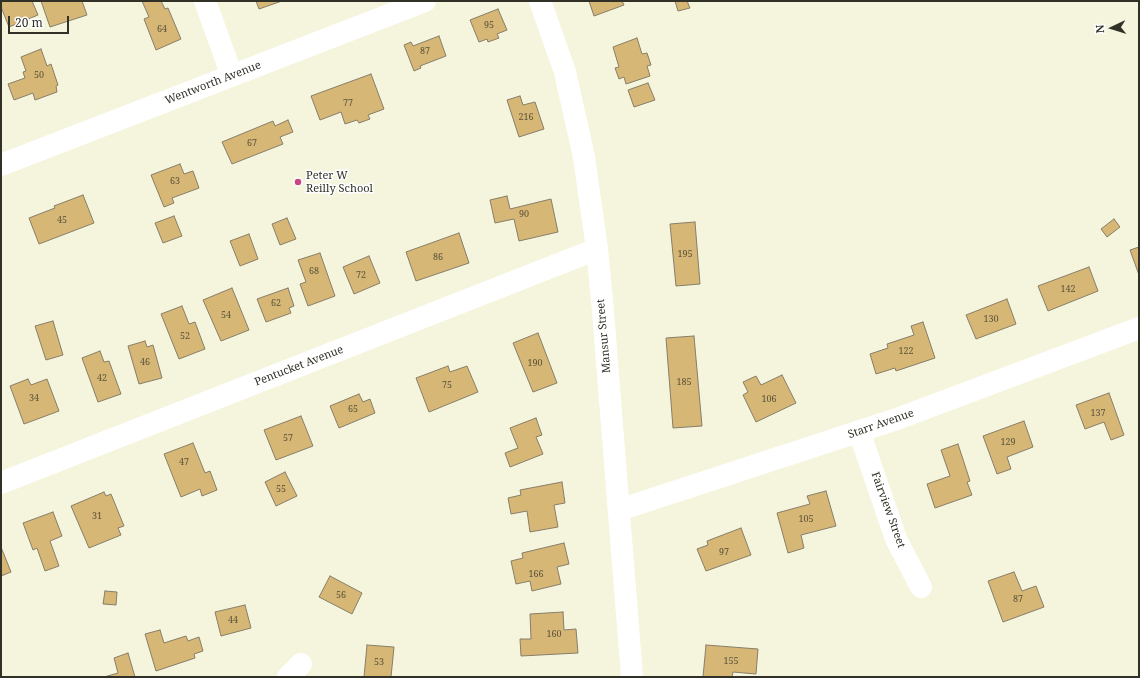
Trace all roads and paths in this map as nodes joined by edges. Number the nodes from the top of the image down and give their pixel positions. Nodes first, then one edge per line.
1 (205, 1) edge
2 (425, 1) edge
3 (540, 1) edge
4 (232, 76) junction
5 (1, 165) edge
6 (597, 249) junction
7 (1139, 328) edge
8 (859, 431) junction
9 (1, 483) edge
10 (619, 510) junction
11 (921, 587) dead end
12 (632, 677) edge

1 - 4 street
2 - 4 street, Wentworth Avenue
3 - 6 street, Mansur Street
4 - 5 street, Wentworth Avenue
6 - 9 street, Pentucket Avenue
6 - 10 street, Mansur Street
7 - 8 street, Starr Avenue
8 - 10 street, Starr Avenue
8 - 11 street, Fairview Street
10 - 12 street, Mansur Street

